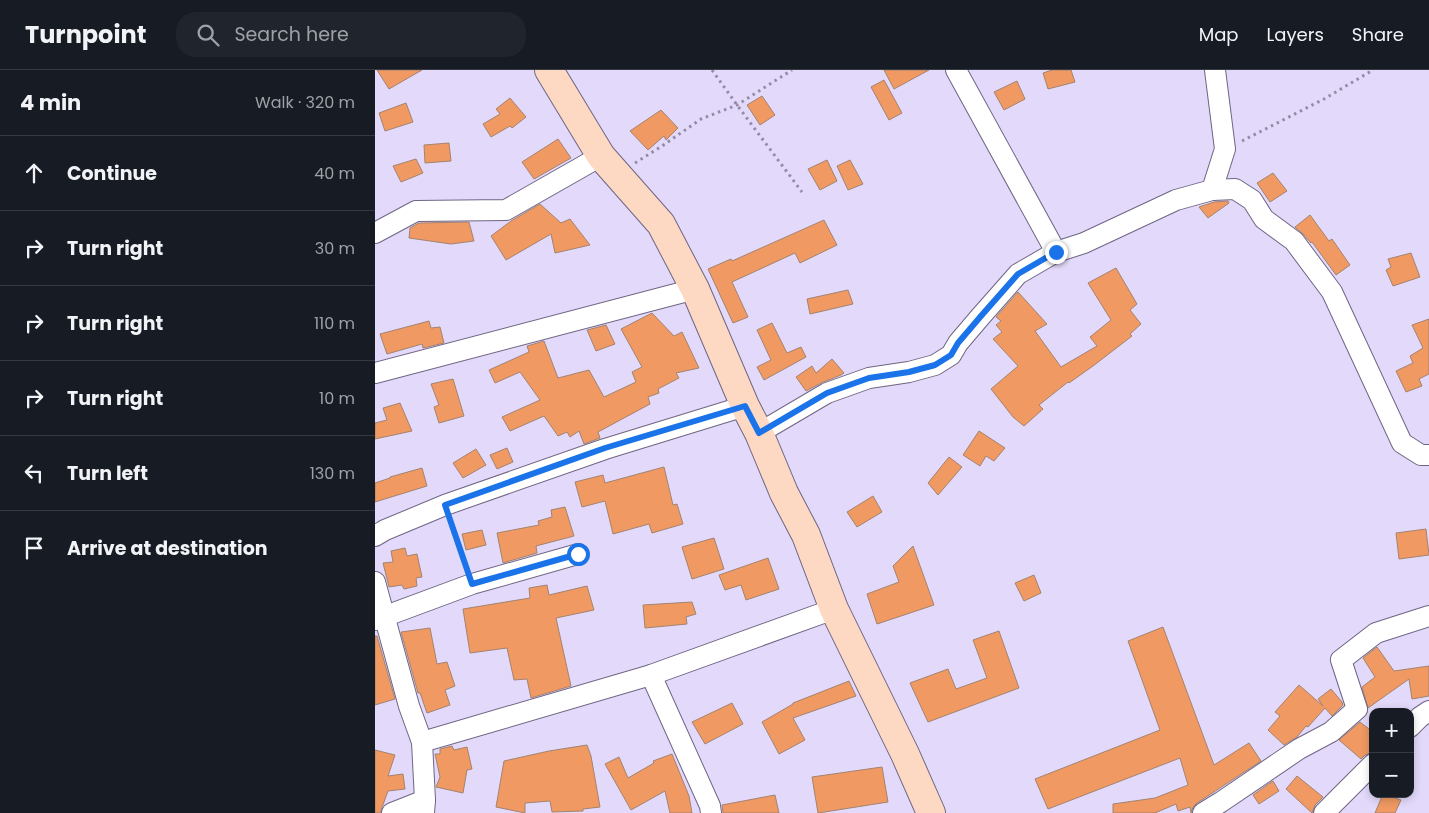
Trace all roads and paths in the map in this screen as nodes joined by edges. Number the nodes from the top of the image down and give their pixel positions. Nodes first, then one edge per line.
1 (549, 70) edge
2 (712, 70) edge
3 (792, 70) edge
4 (956, 70) edge
5 (1215, 70) edge
6 (1373, 70) edge
7 (737, 105) junction
8 (1225, 149) junction
9 (609, 165) junction
10 (1212, 190) junction
11 (802, 192) dead end
12 (375, 233) edge
13 (1056, 252) junction
14 (695, 289) junction
15 (375, 373) edge
16 (745, 406) junction
17 (759, 433) junction
18 (1429, 455) edge
19 (445, 505) junction
20 (375, 536) edge
21 (578, 554) dead end
22 (375, 582) edge
23 (472, 584) junction
24 (834, 609) junction
25 (1429, 616) edge
26 (380, 618) edge
27 (651, 675) junction
28 (1429, 711) edge
29 (1414, 722) edge
30 (422, 742) junction
31 (1369, 768) edge
32 (424, 806) edge
33 (391, 813) edge
34 (711, 813) edge
35 (931, 813) edge
36 (1203, 813) edge
37 (1324, 813) edge

1 - 9 main road
2 - 7 path
3 - 7 path
4 - 13 street
5 - 8 street
6 - 8 path
7 - 9 path
7 - 11 path
8 - 10 street
9 - 12 street
9 - 14 main road
10 - 13 street
10 - 18 street
13 - 17 street
14 - 15 street
14 - 16 main road
16 - 17 main road
16 - 19 street
17 - 24 main road
19 - 20 street
19 - 23 path
21 - 23 street
22 - 26 street
23 - 26 street
24 - 27 street
24 - 35 main road
25 - 36 street
26 - 30 street
27 - 30 street
27 - 34 street
28 - 29 street
30 - 32 street
31 - 37 street
32 - 33 street

